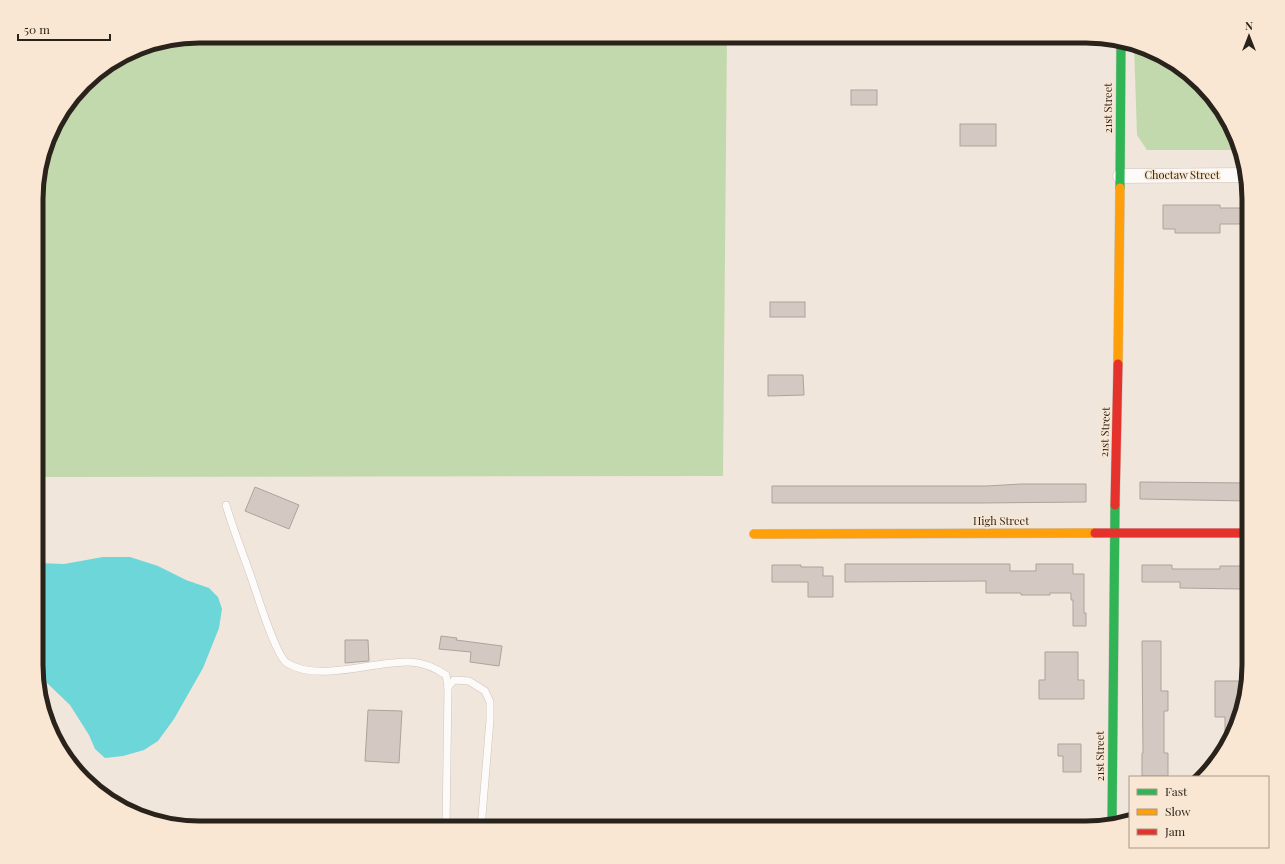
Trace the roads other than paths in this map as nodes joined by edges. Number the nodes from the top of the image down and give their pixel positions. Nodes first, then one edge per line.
1 (1121, 47) edge
2 (1240, 175) edge
3 (1120, 176) junction
4 (226, 505) dead end
5 (1114, 532) junction
6 (1242, 533) edge
7 (754, 534) dead end
8 (448, 687) junction
9 (1112, 819) edge
10 (446, 821) edge
11 (482, 821) edge

1 - 3 street, 21st Street
2 - 3 street, Choctaw Street
3 - 5 street, 21st Street
4 - 8 lane
5 - 6 street, High Street
5 - 7 street, High Street
5 - 9 street, 21st Street
8 - 10 lane
8 - 11 lane

